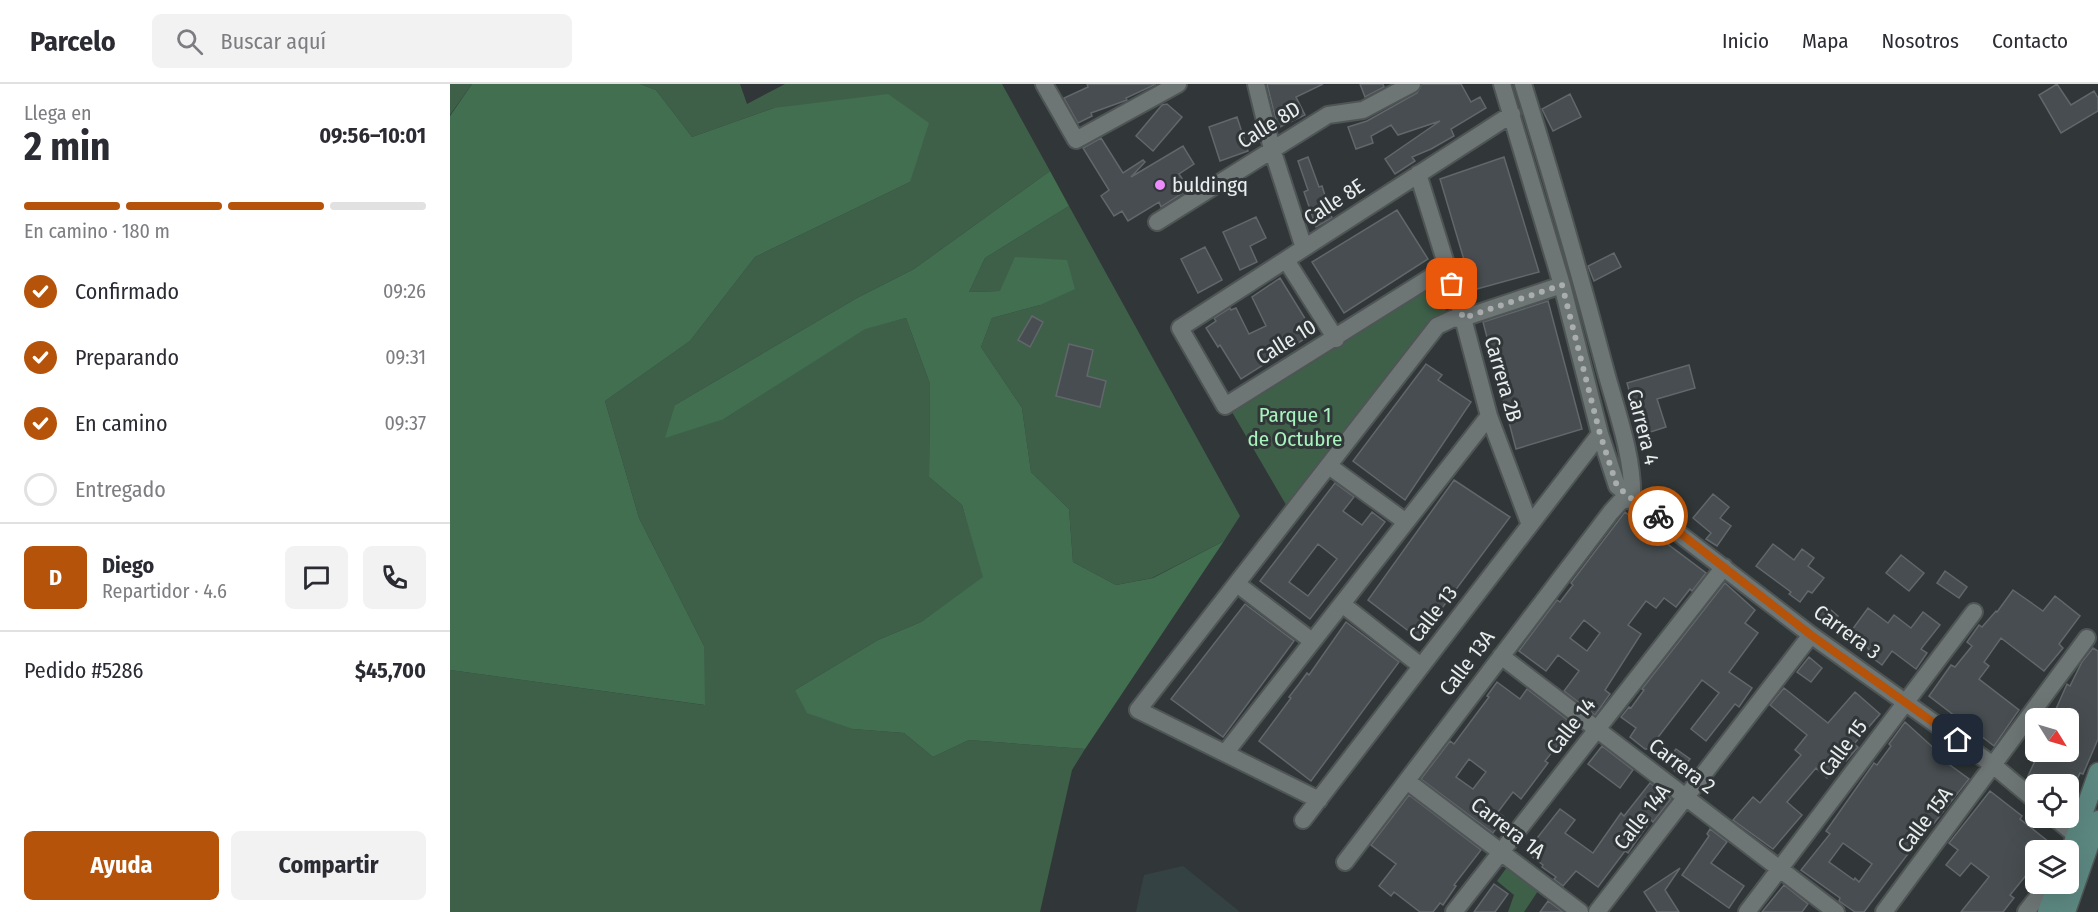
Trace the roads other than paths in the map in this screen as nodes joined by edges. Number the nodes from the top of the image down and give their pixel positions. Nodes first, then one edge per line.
1 (1044, 84) edge
2 (1178, 84) edge
3 (1256, 84) edge
4 (1412, 84) edge
5 (1502, 84) edge
6 (1523, 84) edge
7 (1512, 114) junction
8 (1272, 149) junction
9 (1418, 174) junction
10 (1156, 222) dead end
11 (1304, 248) junction
12 (1286, 260) junction
13 (1447, 267) junction
14 (1562, 285) junction
15 (1463, 318) junction
16 (1180, 328) joint
17 (1336, 339) junction
18 (1489, 416) junction
19 (1600, 434) junction
20 (1329, 465) junction
21 (1632, 499) junction
22 (1406, 522) junction
23 (1530, 525) junction
24 (1724, 567) junction
25 (1237, 584) junction
26 (1341, 604) junction
27 (1974, 612) dead end
28 (1811, 635) junction
29 (2087, 638) dead end
30 (1312, 641) junction
31 (1501, 656) junction
32 (1421, 666) junction
33 (1906, 702) junction
34 (1597, 729) junction
35 (1226, 752) junction
36 (1993, 765) junction
37 (2098, 772) edge
38 (1407, 781) junction
39 (2025, 792) edge
40 (1686, 797) junction
41 (1318, 800) junction
42 (1303, 820) dead end
43 (2098, 820) edge
44 (2067, 828) edge
45 (2083, 841) junction
46 (2079, 845) edge
47 (1502, 851) junction
48 (1345, 862) dead end
49 (1780, 869) junction
50 (2040, 894) edge
51 (2054, 894) edge
52 (1454, 912) edge
53 (1580, 912) edge
54 (1597, 912) edge
55 (1748, 912) edge
56 (1836, 912) edge
57 (1884, 912) edge
58 (2026, 912) edge
59 (2047, 912) edge
60 (2066, 912) edge

1 - 2 street
3 - 8 street
4 - 8 street, Calle 8D
5 - 7 street, Carrera 4
6 - 21 street, Carrera 4
7 - 9 street, Calle 8E
7 - 14 street, Carrera 4
8 - 10 street, Calle 8D
8 - 11 street
9 - 11 street, Calle 8E
9 - 13 street, Carrera 2B
11 - 12 street, Calle 8E
12 - 16 street, Calle 8E
12 - 17 street
13 - 15 street, Carrera 2B
13 - 17 street, Calle 10
14 - 15 street
14 - 19 street, Carrera 4
15 - 18 street, Carrera 2B
15 - 20 street
16 - 17 street, Calle 10
18 - 22 street
18 - 23 street, Carrera 2B
19 - 21 street, Carrera 4
19 - 23 street, Calle 13
20 - 22 street
20 - 25 street
21 - 24 street, Carrera 3
21 - 31 street, Calle 13A
22 - 26 street
23 - 32 street, Calle 13
24 - 28 street, Carrera 3
24 - 34 street, Calle 14
25 - 30 street
25 - 35 street
26 - 30 street
26 - 32 street
27 - 33 street, Calle 15
28 - 33 street, Carrera 3
28 - 40 street, Calle 14A
29 - 36 street, Calle 15A
30 - 35 street
31 - 34 street, Carrera 2
31 - 38 street, Calle 13A
32 - 41 street, Calle 13
33 - 36 street, Carrera 3
33 - 49 street, Calle 15
34 - 40 street, Carrera 2
34 - 47 street, Calle 14
35 - 41 street
36 - 39 street, Carrera 3
36 - 57 street, Calle 15A
37 - 45 street
38 - 47 street, Carrera 1A
38 - 48 street, Calle 13A
40 - 49 street, Carrera 2
40 - 54 street, Calle 14A
41 - 42 street, Calle 13
43 - 45 street
44 - 45 street
45 - 46 street
45 - 60 street
47 - 52 street, Calle 14
47 - 53 street, Carrera 1A
49 - 55 street, Calle 15
49 - 56 street, Carrera 2
50 - 58 street
51 - 59 street

